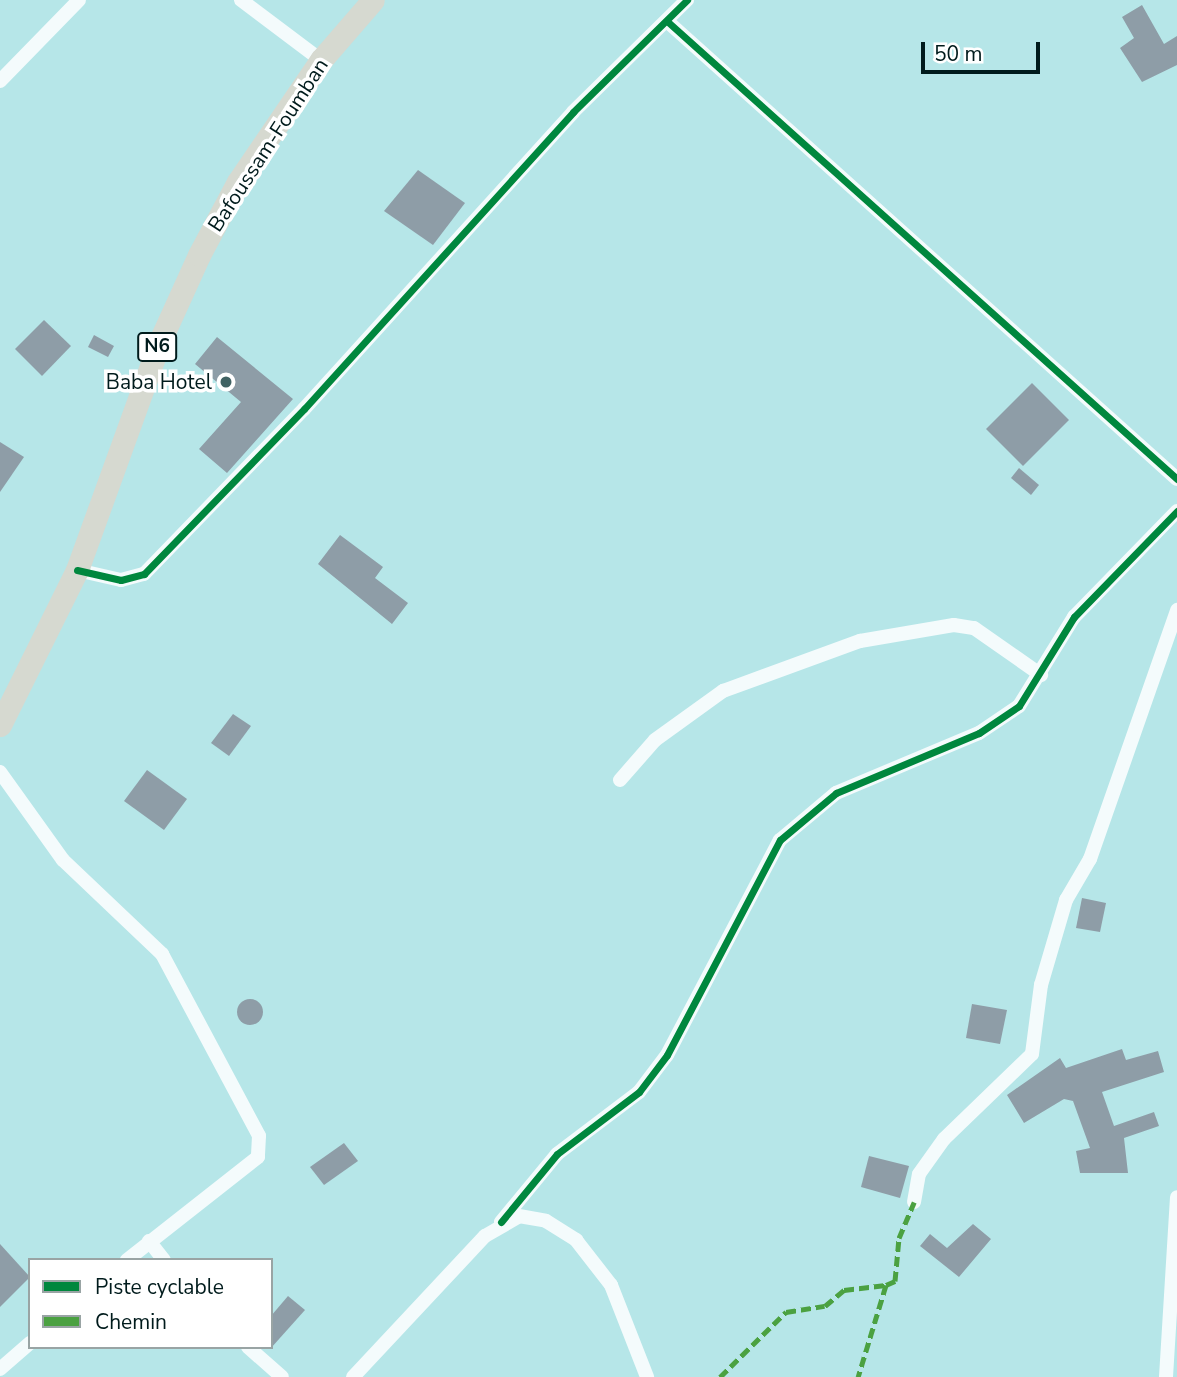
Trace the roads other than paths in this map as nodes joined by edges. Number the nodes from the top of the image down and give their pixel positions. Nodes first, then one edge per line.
1 (79, 0) edge
2 (241, 0) edge
3 (373, 0) edge
4 (687, 0) edge
5 (668, 22) junction
6 (321, 60) junction
7 (0, 81) edge
8 (1177, 479) edge
9 (1177, 510) edge
10 (77, 570) junction
11 (1177, 610) edge
12 (1041, 675) junction
13 (0, 725) edge
14 (0, 772) edge
15 (620, 780) dead end
16 (1177, 1197) edge
17 (914, 1202) dead end
18 (501, 1222) junction
19 (149, 1241) junction
20 (129, 1258) edge
21 (162, 1258) edge
22 (28, 1345) edge
23 (250, 1349) edge
24 (0, 1369) edge
25 (282, 1377) edge
26 (353, 1377) edge
27 (646, 1377) edge
28 (1166, 1377) edge

1 - 7 street
2 - 6 street
3 - 6 highway, Bafoussam-Foumban / N6
4 - 5 street
5 - 8 street
5 - 10 street
6 - 10 highway, Bafoussam-Foumban / N6
9 - 12 street
10 - 13 highway, Bafoussam-Foumban / N6
11 - 17 street
12 - 15 street
12 - 18 street
14 - 19 street
16 - 28 street
18 - 26 street
18 - 27 street
19 - 20 street
19 - 21 street
22 - 24 street
23 - 25 street

